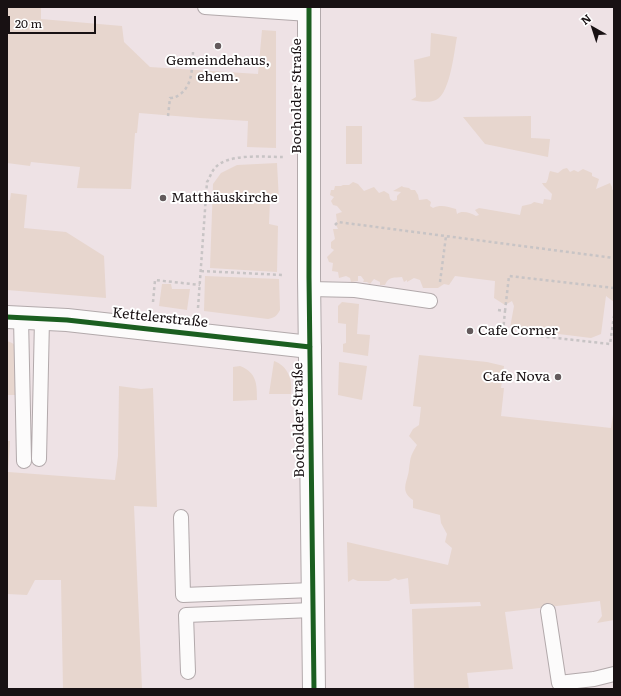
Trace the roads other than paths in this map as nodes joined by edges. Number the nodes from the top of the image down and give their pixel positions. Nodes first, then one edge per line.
1 (205, 7) edge
2 (309, 10) edge
3 (310, 289) junction
4 (430, 301) dead end
5 (23, 318) edge
6 (310, 347) junction
7 (38, 459) dead end
8 (24, 461) dead end
9 (181, 517) dead end
10 (313, 600) junction
11 (548, 611) dead end
12 (188, 672) dead end
13 (614, 674) edge
14 (595, 684) edge
15 (556, 686) edge
16 (314, 689) edge

1 - 2 lane
2 - 3 main road, Bocholder Straße
3 - 4 lane
3 - 6 main road, Bocholder Straße
5 - 6 main road, Kettelerstraße
5 - 7 lane
5 - 8 lane
6 - 10 main road, Bocholder Straße
9 - 10 lane
10 - 12 lane
10 - 16 main road, Bocholder Straße
11 - 15 lane
13 - 14 lane
14 - 15 lane

